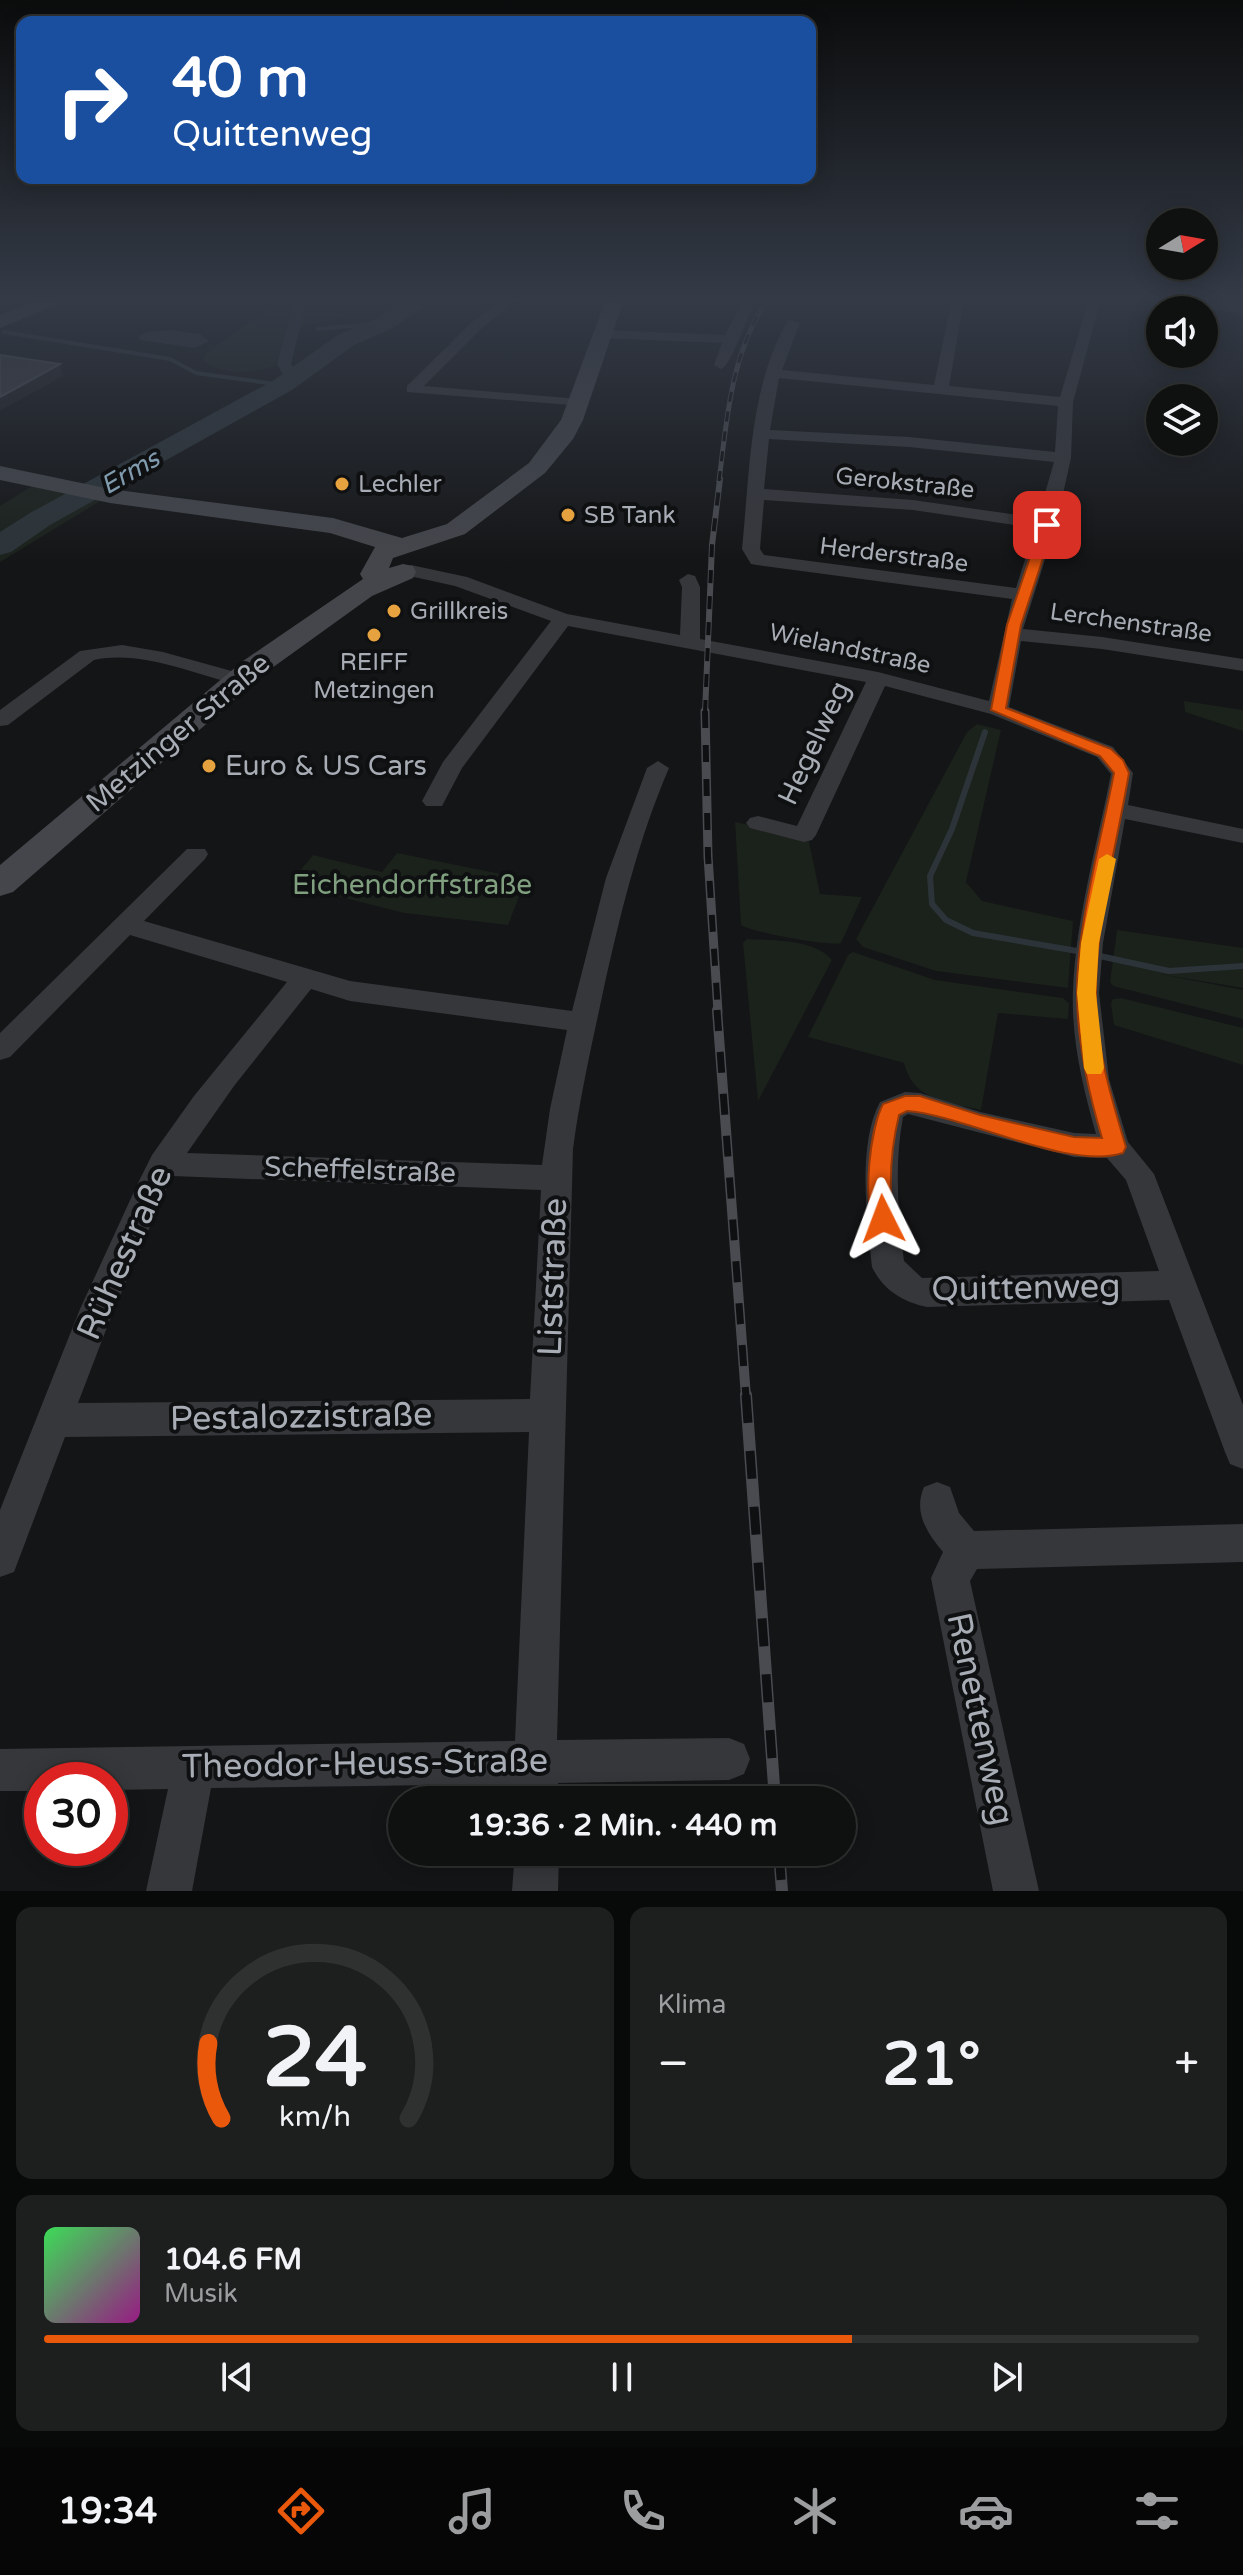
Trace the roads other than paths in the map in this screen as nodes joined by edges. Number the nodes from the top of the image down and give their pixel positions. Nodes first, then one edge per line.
1 (414, 387) edge
2 (584, 387) edge
3 (769, 387) edge
4 (933, 387) edge
5 (1070, 387) edge
6 (941, 388) joint
7 (1066, 402) junction
8 (579, 403) junction
9 (760, 434) junction
10 (1063, 458) junction
11 (0, 473) edge
12 (757, 494) junction
13 (1047, 525) junction
14 (406, 559) junction
15 (688, 580) dead end
16 (1025, 595) junction
17 (563, 619) junction
18 (1013, 634) junction
19 (690, 643) junction
20 (1243, 665) edge
21 (878, 678) junction
22 (239, 679) junction
23 (998, 710) junction
24 (0, 720) edge
25 (658, 768) dead end
26 (434, 801) dead end
27 (1117, 810) junction
28 (758, 823) dead end
29 (1243, 836) edge
30 (196, 854) dead end
31 (0, 884) edge
32 (127, 925) junction
33 (304, 979) junction
34 (583, 1022) junction
35 (0, 1050) edge
36 (1115, 1147) junction
37 (163, 1164) junction
38 (557, 1178) junction
39 (1180, 1285) junction
40 (548, 1415) junction
41 (54, 1420) junction
42 (1239, 1431) edge
43 (937, 1500) dead end
44 (1243, 1543) edge
45 (966, 1550) junction
46 (0, 1558) edge
47 (729, 1759) dead end
48 (194, 1767) junction
49 (0, 1770) edge
50 (536, 1780) edge
51 (536, 1866) edge
52 (169, 1891) edge
53 (535, 1891) edge
54 (1016, 1891) edge

1 - 8 street
2 - 8 street
3 - 9 street
4 - 6 street
5 - 7 street
6 - 7 street
7 - 10 street
8 - 14 street
9 - 10 street
9 - 12 street
10 - 13 street
11 - 14 street
12 - 13 street, Gerokstraße
12 - 16 street, Herderstraße
13 - 16 street
14 - 17 street, Wielandstraße
14 - 22 street, Metzinger Straße
15 - 19 street
16 - 18 street
17 - 19 street, Wielandstraße
17 - 26 street
18 - 20 street, Lerchenstraße
18 - 23 street
19 - 21 street, Wielandstraße
21 - 23 street, Wielandstraße
21 - 28 street, Hegelweg
22 - 24 street
22 - 31 street, Metzinger Straße
23 - 27 street, Wielandstraße
25 - 34 street, Liststraße
27 - 29 street
27 - 36 street, Wielandstraße
30 - 32 street
32 - 33 street
32 - 35 street
33 - 34 street
33 - 37 street, Rühestraße
34 - 38 street, Liststraße
36 - 39 street
36 - 39 street, Quittenweg
37 - 38 street, Scheffelstraße
37 - 41 street, Rühestraße
38 - 40 street, Liststraße
39 - 42 street
40 - 41 street, Pestalozzistraße
40 - 50 street, Liststraße
41 - 46 street, Rühestraße
43 - 45 street
44 - 45 street
45 - 54 street, Renettenweg
47 - 50 street, Theodor-Heuss-Straße
48 - 49 street, Theodor-Heuss-Straße
48 - 50 street, Theodor-Heuss-Straße
48 - 52 street
51 - 53 street

